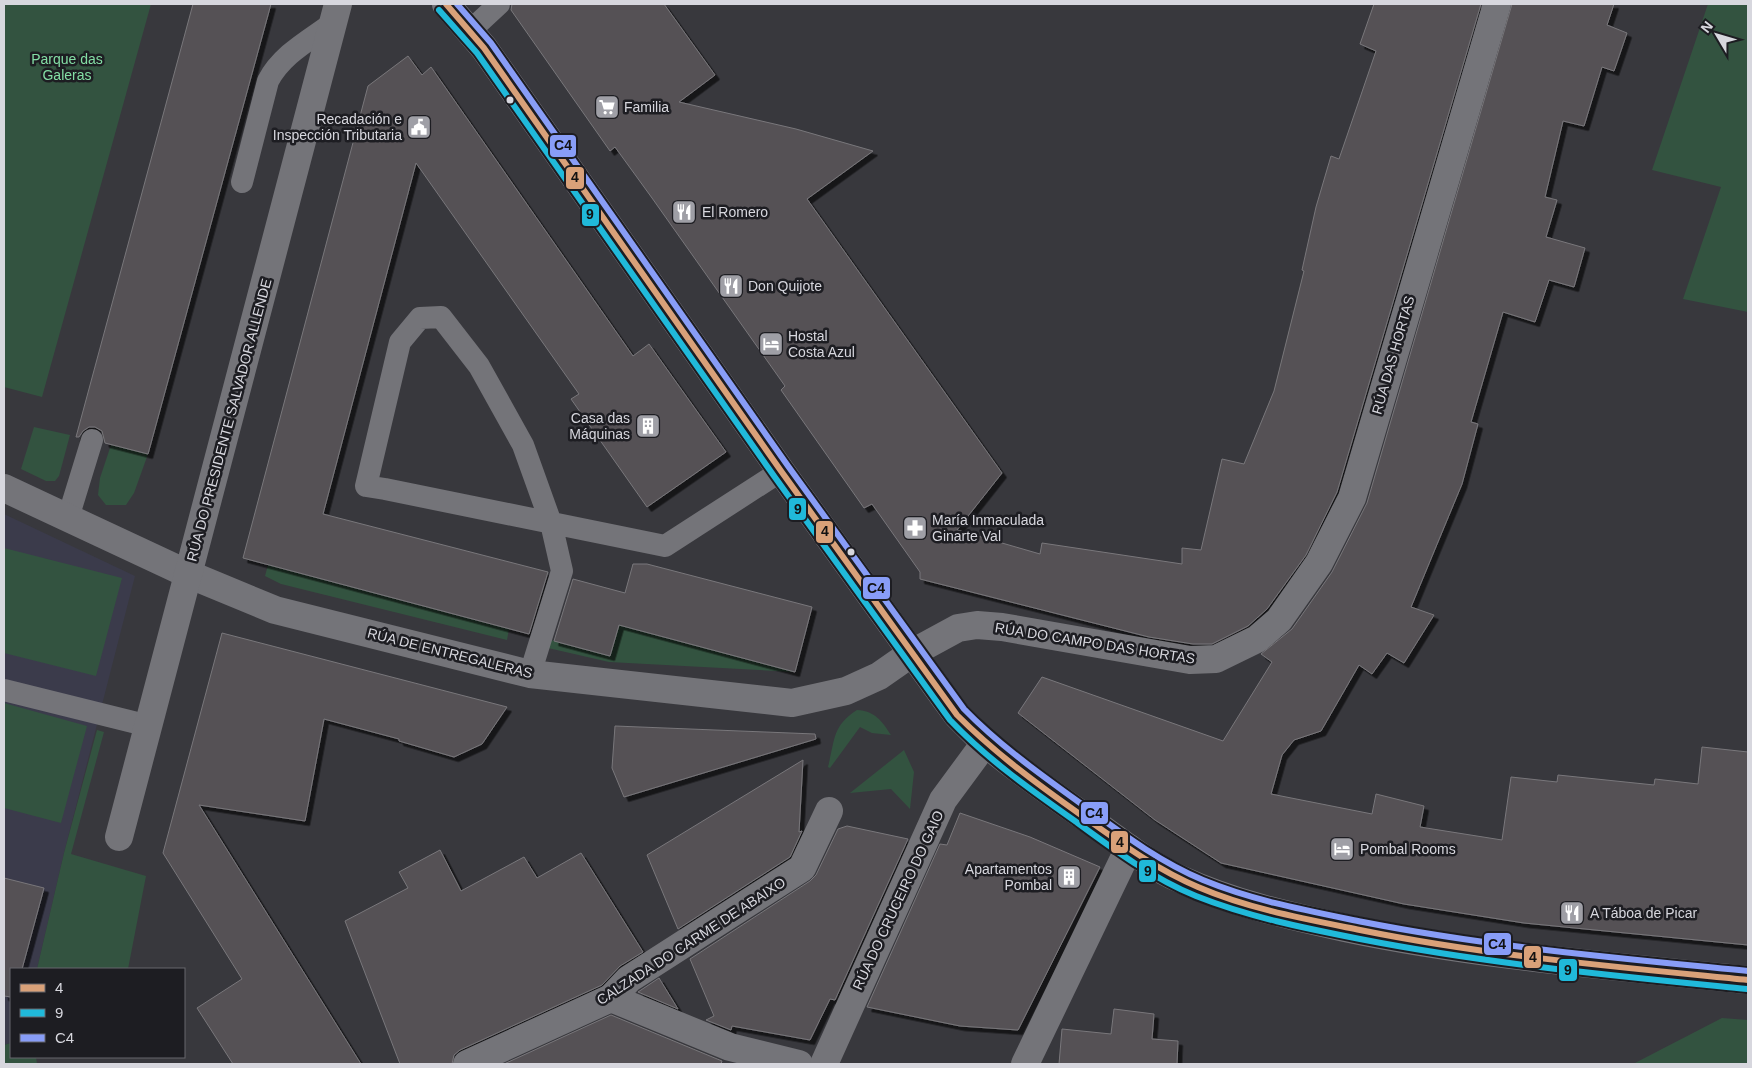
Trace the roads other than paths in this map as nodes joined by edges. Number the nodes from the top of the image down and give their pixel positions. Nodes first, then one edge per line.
1 (446, 4) edge
2 (464, 4) edge
3 (499, 4) edge
4 (1497, 4) edge
5 (336, 13) edge
6 (471, 30) junction
7 (242, 182) dead end
8 (92, 440) dead end
9 (781, 471) junction
10 (4, 488) edge
11 (68, 518) junction
12 (551, 523) junction
13 (188, 574) junction
14 (912, 653) junction
15 (1216, 660) joint
16 (530, 674) junction
17 (4, 690) edge
18 (149, 726) junction
19 (985, 743) junction
20 (829, 811) dead end
21 (119, 837) dead end
22 (1129, 848) junction
23 (1748, 980) edge
24 (611, 998) junction
25 (722, 1056) edge
26 (467, 1064) edge
27 (799, 1064) edge
28 (824, 1064) edge
29 (1024, 1064) edge

1 - 6 main road
2 - 6 main road
3 - 6 lane
4 - 15 street, RÚA DAS HORTAS
5 - 7 lane
5 - 13 street, RÚA DO PRESIDENTE SALVADOR ALLENDE
6 - 9 main road
8 - 11 lane
9 - 12 lane
9 - 14 main road
10 - 11 street, RÚA DE ENTREGALERAS
11 - 13 street, RÚA DE ENTREGALERAS
12 - 12 lane
12 - 16 lane
13 - 16 street, RÚA DE ENTREGALERAS
13 - 18 street, RÚA DO PRESIDENTE SALVADOR ALLENDE
14 - 15 street, RÚA DO CAMPO DAS HORTAS
14 - 16 street, RÚA DE ENTREGALERAS
14 - 19 main road
17 - 18 lane
18 - 21 street, RÚA DO PRESIDENTE SALVADOR ALLENDE
19 - 22 street
19 - 28 street, RÚA DO CRUCEIRO DO GAIO
20 - 24 street, CALZADA DO CARME DE ABAIXO
22 - 23 street
22 - 29 street
24 - 25 street
24 - 26 street, CALZADA DO CARME DE ABAIXO
25 - 27 street

